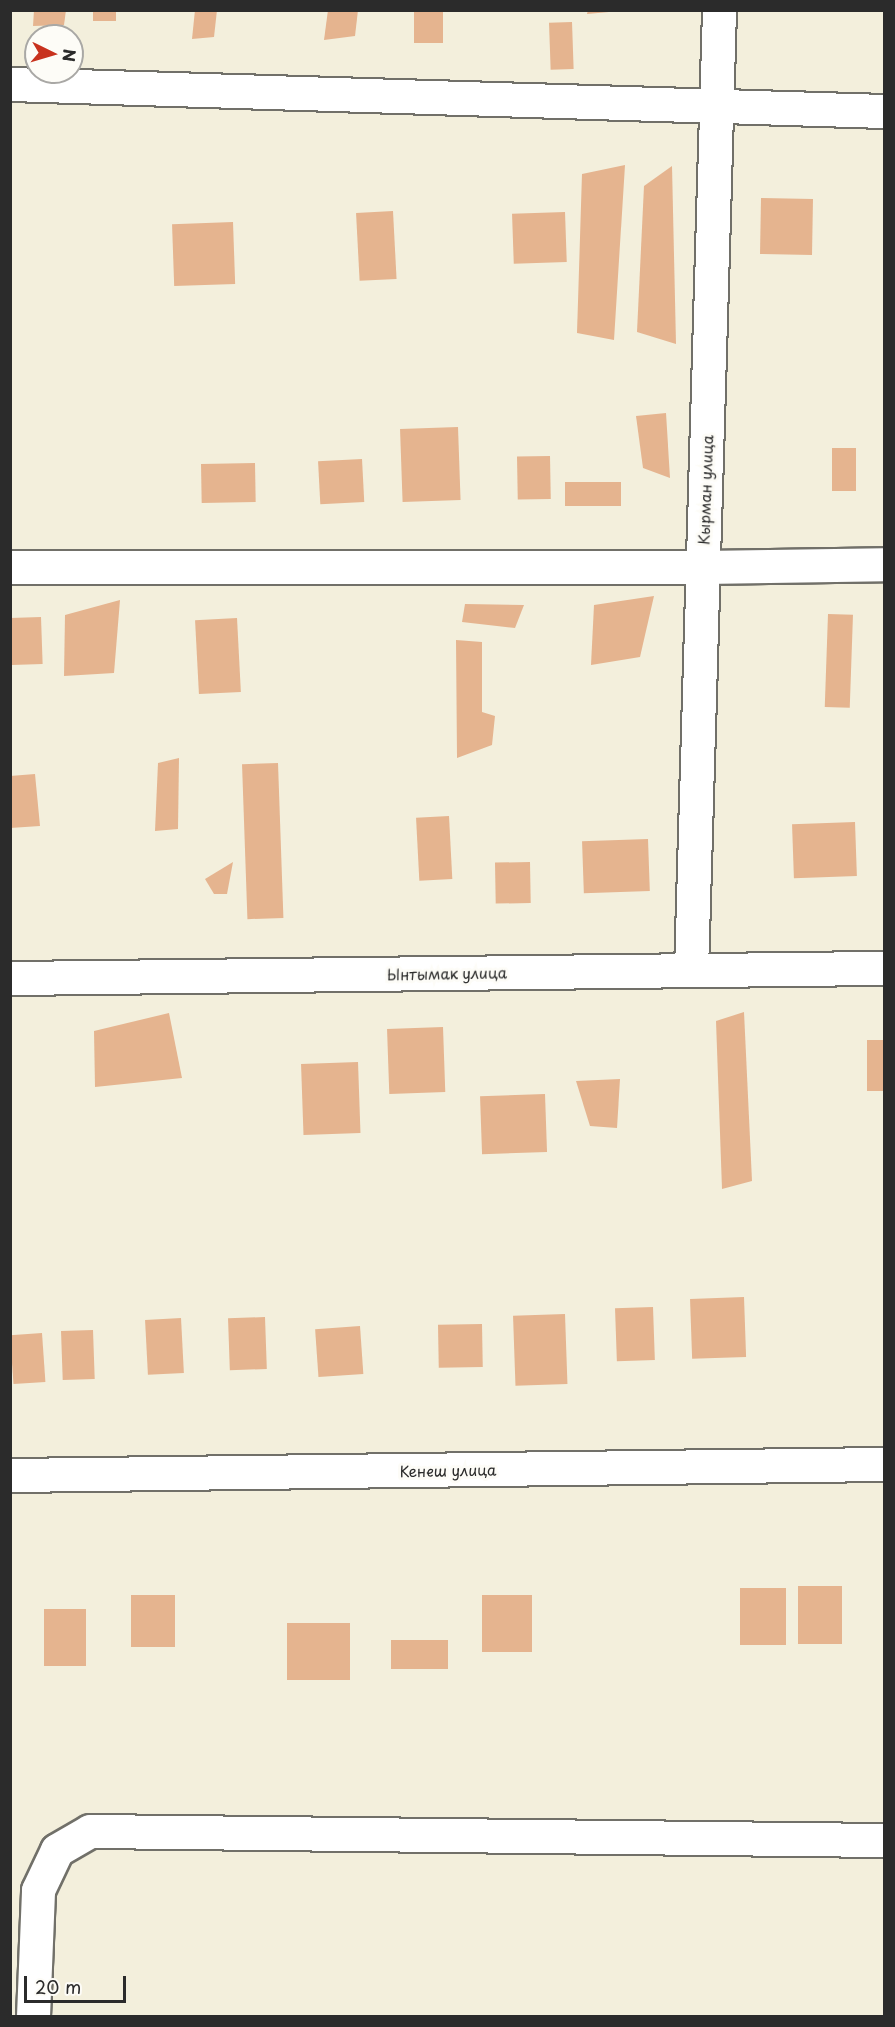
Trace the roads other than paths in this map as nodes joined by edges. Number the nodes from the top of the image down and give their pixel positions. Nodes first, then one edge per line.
1 (719, 10) edge
2 (10, 84) edge
3 (717, 104) junction
4 (885, 111) edge
5 (885, 564) edge
6 (10, 567) edge
7 (703, 567) junction
8 (885, 968) edge
9 (691, 970) junction
10 (10, 978) edge
11 (885, 1464) edge
12 (10, 1476) edge
13 (885, 1840) edge
14 (33, 2016) edge

1 - 3 street, Кырман улица
2 - 3 street
3 - 4 street
3 - 7 street, Кырман улица
5 - 7 street
6 - 7 street
7 - 9 street, Кырман улица
8 - 9 street, Ынтымак улица
9 - 10 street, Ынтымак улица
11 - 12 street, Кенеш улица
13 - 14 street

